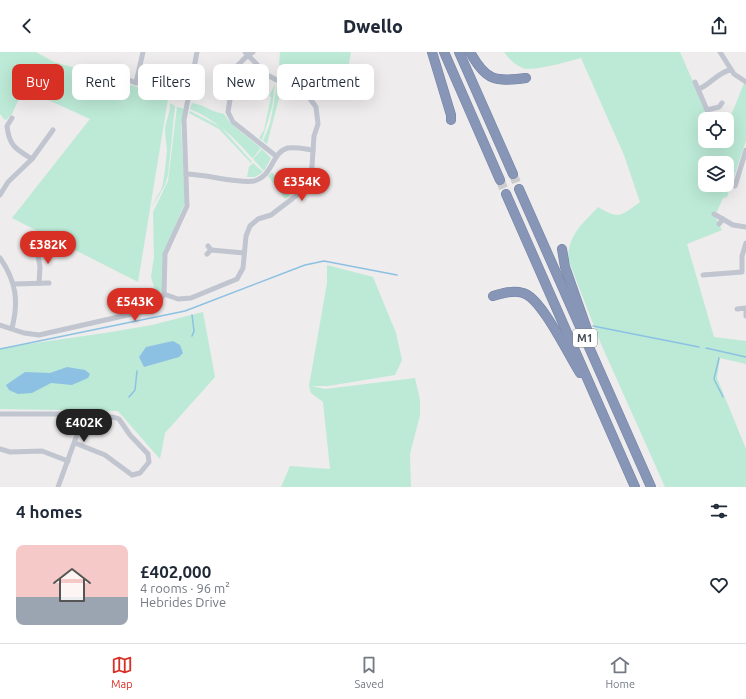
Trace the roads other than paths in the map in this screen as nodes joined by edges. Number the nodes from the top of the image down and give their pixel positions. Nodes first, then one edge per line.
1 (143, 52) edge
2 (197, 52) edge
3 (253, 52) edge
4 (432, 52) edge
5 (444, 52) edge
6 (459, 52) edge
7 (470, 52) edge
8 (720, 52) edge
9 (246, 53) edge
10 (730, 70) junction
11 (526, 78) dead end
12 (130, 80) edge
13 (695, 82) dead end
14 (746, 82) edge
15 (136, 83) joint
16 (699, 89) junction
17 (722, 103) dead end
18 (12, 118) dead end
19 (451, 120) dead end
20 (53, 130) dead end
21 (313, 150) junction
22 (746, 150) edge
23 (276, 156) junction
24 (32, 159) junction
25 (186, 174) junction
26 (513, 174) tunnel mouth
27 (500, 180) tunnel mouth
28 (2, 185) edge
29 (735, 186) dead end
30 (519, 189) tunnel mouth
31 (506, 194) tunnel mouth
32 (0, 196) edge
33 (714, 214) dead end
34 (723, 219) junction
35 (719, 224) dead end
36 (746, 228) edge
37 (746, 243) edge
38 (37, 249) dead end
39 (562, 249) dead end
40 (209, 250) dead end
41 (244, 253) junction
42 (0, 258) edge
43 (706, 272) dead end
44 (744, 272) edge
45 (39, 283) junction
46 (49, 283) dead end
47 (14, 284) junction
48 (164, 294) junction
49 (493, 296) dead end
50 (746, 308) edge
51 (737, 309) dead end
52 (746, 316) edge
53 (0, 325) edge
54 (12, 328) junction
55 (603, 380) junction
56 (596, 400) junction
57 (0, 414) edge
58 (82, 421) junction
59 (75, 443) junction
60 (0, 449) edge
61 (68, 461) junction
62 (58, 487) edge
63 (635, 487) edge
64 (651, 487) edge

1 - 15 street
2 - 25 street
3 - 9 street
4 - 19 highway
5 - 27 highway
6 - 26 highway
7 - 11 highway
8 - 10 street
9 - 21 street
9 - 23 street
10 - 14 street
10 - 16 street
12 - 15 street
13 - 16 street
16 - 17 street
18 - 24 street
20 - 24 street
21 - 23 street
21 - 41 street
22 - 29 street
23 - 25 street
24 - 28 street
25 - 48 street
28 - 32 street
30 - 55 highway, M1
31 - 56 highway, M1
33 - 34 street
34 - 35 street
34 - 36 street
37 - 44 street
38 - 45 street
39 - 55 highway
40 - 41 street
41 - 48 street
42 - 47 street
43 - 44 street
45 - 46 street
45 - 47 street
47 - 54 street
48 - 54 street
49 - 56 highway
50 - 51 street
50 - 52 street
53 - 54 street
55 - 64 highway, M1
56 - 63 highway, M1
57 - 58 street
58 - 59 street
58 - 59 street
59 - 61 street
60 - 61 street
61 - 62 street

